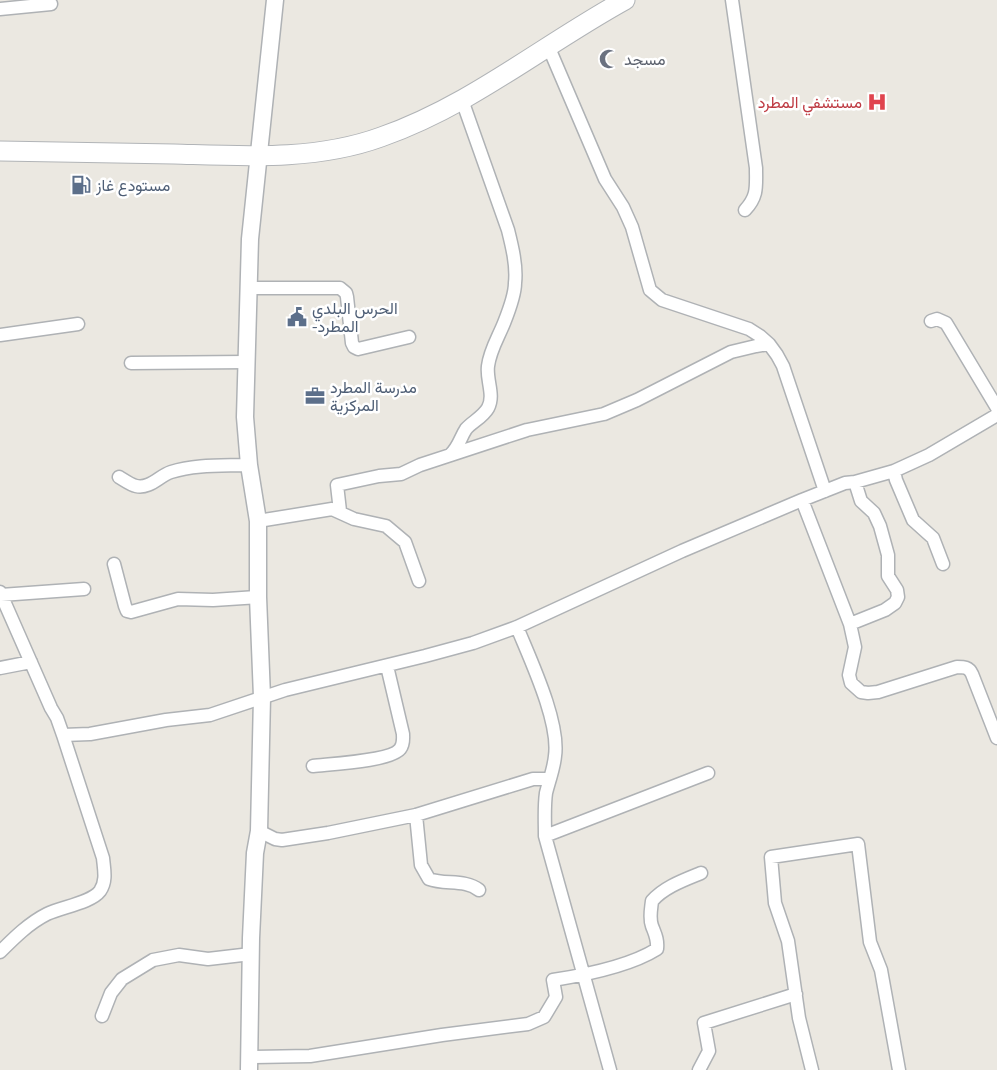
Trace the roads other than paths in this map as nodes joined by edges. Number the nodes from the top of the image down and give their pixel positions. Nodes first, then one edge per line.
1 (275, 0) edge
2 (603, 0) edge
3 (625, 0) edge
4 (732, 0) edge
5 (51, 4) dead end
6 (0, 9) edge
7 (549, 48) junction
8 (462, 100) junction
9 (3, 145) edge
10 (259, 150) junction
11 (745, 210) dead end
12 (249, 288) junction
13 (931, 321) dead end
14 (78, 324) dead end
15 (0, 336) edge
16 (409, 337) dead end
17 (769, 344) junction
18 (247, 362) junction
19 (131, 363) dead end
20 (997, 408) edge
21 (997, 415) edge
22 (450, 455) junction
23 (249, 465) junction
24 (894, 471) junction
25 (119, 477) dead end
26 (855, 482) junction
27 (825, 492) junction
28 (802, 500) junction
29 (340, 511) junction
30 (258, 521) junction
31 (114, 564) dead end
32 (943, 564) dead end
33 (419, 581) dead end
34 (84, 589) dead end
35 (1, 594) edge
36 (258, 597) junction
37 (850, 624) junction
38 (517, 627) junction
39 (31, 662) junction
40 (387, 666) junction
41 (0, 668) edge
42 (262, 697) junction
43 (63, 735) junction
44 (997, 738) edge
45 (313, 766) dead end
46 (708, 773) dead end
47 (549, 779) junction
48 (416, 815) junction
49 (259, 831) junction
50 (545, 836) junction
51 (701, 873) dead end
52 (479, 890) dead end
53 (0, 952) edge
54 (251, 954) junction
55 (584, 975) junction
56 (796, 994) junction
57 (102, 1016) dead end
58 (249, 1064) edge
59 (610, 1070) edge
60 (699, 1070) edge
61 (812, 1070) edge
62 (899, 1070) edge

1 - 10 street
2 - 10 main road
3 - 7 main road
4 - 11 street
5 - 6 street
7 - 8 main road
7 - 17 street
8 - 10 main road
8 - 22 street
9 - 10 main road
10 - 12 street
12 - 16 street
12 - 18 street
13 - 20 street
14 - 15 street
17 - 22 street
17 - 27 street
18 - 19 street
18 - 23 street
21 - 24 street
22 - 29 street
23 - 25 street
23 - 30 street
24 - 26 street
24 - 32 street
26 - 27 street
26 - 37 street
27 - 28 street
28 - 37 street
28 - 38 street
29 - 30 street
29 - 33 street
30 - 36 street
31 - 36 street
34 - 35 street
35 - 39 street
36 - 42 street
37 - 44 street
38 - 40 street
38 - 47 street
39 - 41 street
39 - 43 street
40 - 42 street
40 - 45 street
42 - 43 street
42 - 49 street
43 - 53 street
46 - 50 street
47 - 48 street
47 - 50 street
48 - 49 street
48 - 52 street
49 - 54 street
50 - 55 street
51 - 55 street
54 - 57 street
54 - 58 street
55 - 58 street
55 - 59 street
56 - 60 street
56 - 61 street
56 - 62 street

